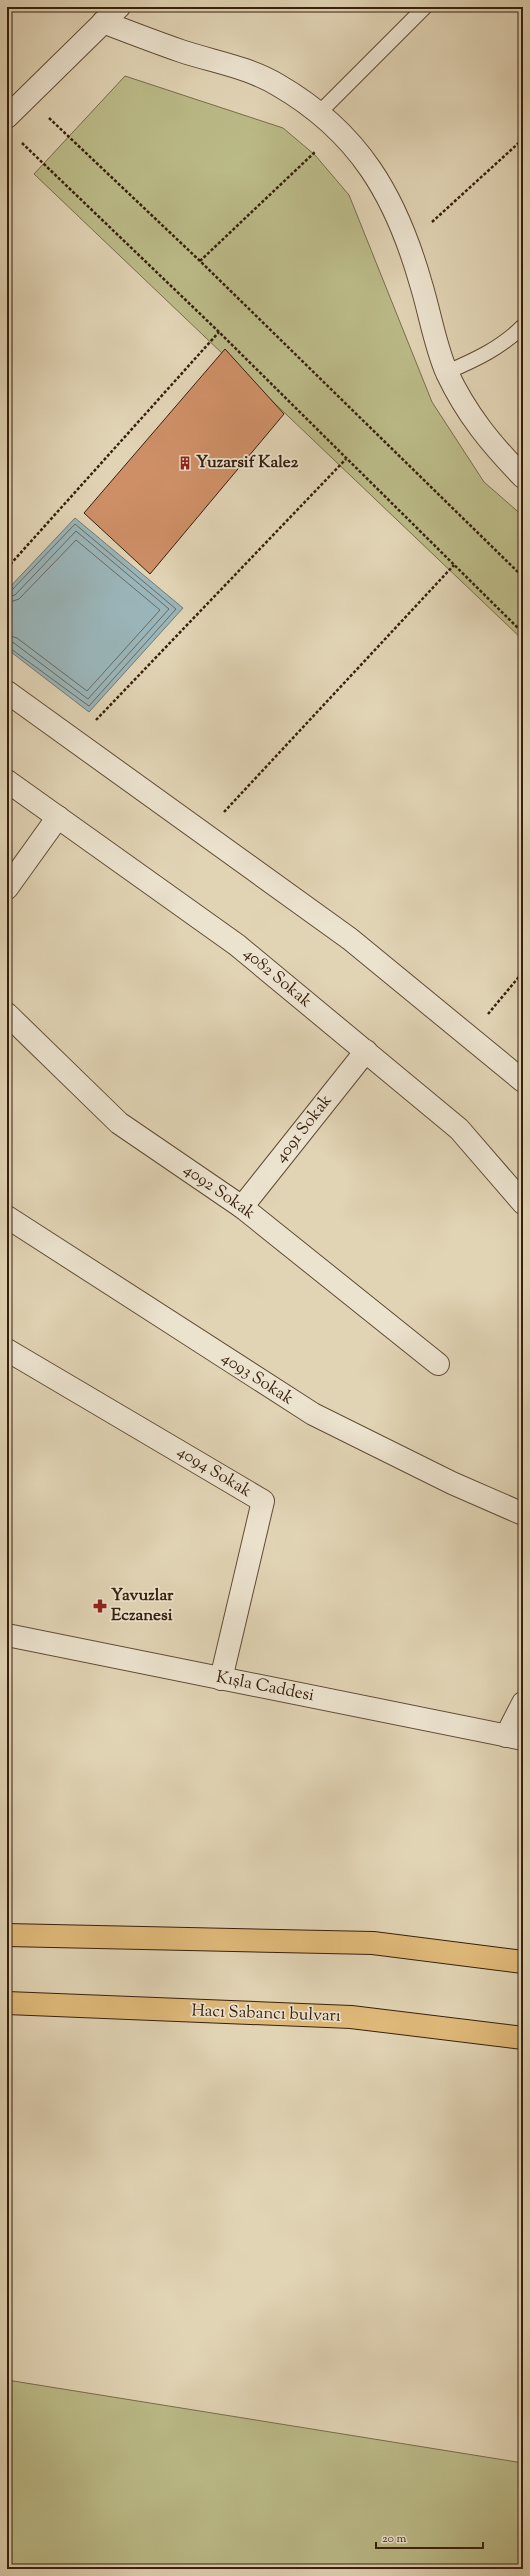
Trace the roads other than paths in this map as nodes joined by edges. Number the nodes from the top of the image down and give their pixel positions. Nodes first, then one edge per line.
1 (119, 7) edge
2 (425, 7) edge
3 (103, 22) junction
4 (319, 112) junction
5 (7, 117) edge
6 (523, 326) edge
7 (447, 372) junction
8 (523, 477) edge
9 (7, 692) edge
10 (7, 781) edge
11 (58, 817) junction
12 (7, 888) edge
13 (7, 1014) edge
14 (366, 1051) junction
15 (523, 1081) edge
16 (523, 1203) edge
17 (242, 1207) junction
18 (7, 1217) edge
19 (7, 1350) edge
20 (438, 1364) dead end
21 (523, 1514) edge
22 (7, 1635) edge
23 (221, 1679) junction
24 (523, 1703) edge
25 (514, 1737) edge
26 (7, 1935) edge
27 (523, 1962) edge
28 (7, 2003) edge
29 (523, 2038) edge

1 - 3 street
2 - 4 lane
3 - 4 street
3 - 5 street
4 - 7 street
6 - 7 lane
7 - 8 street
9 - 15 street
10 - 11 street, 4082 Sokak
11 - 12 street
11 - 14 street, 4082 Sokak
13 - 17 street, 4092 Sokak
14 - 16 street, 4082 Sokak
14 - 17 street, 4091 Sokak
17 - 20 street, 4092 Sokak
18 - 21 street, 4093 Sokak
19 - 23 street, 4094 Sokak
22 - 23 street, Kışla Caddesi
23 - 25 street, Kışla Caddesi
24 - 25 street
26 - 27 main road
28 - 29 main road, Hacı Sabancı bulvarı

